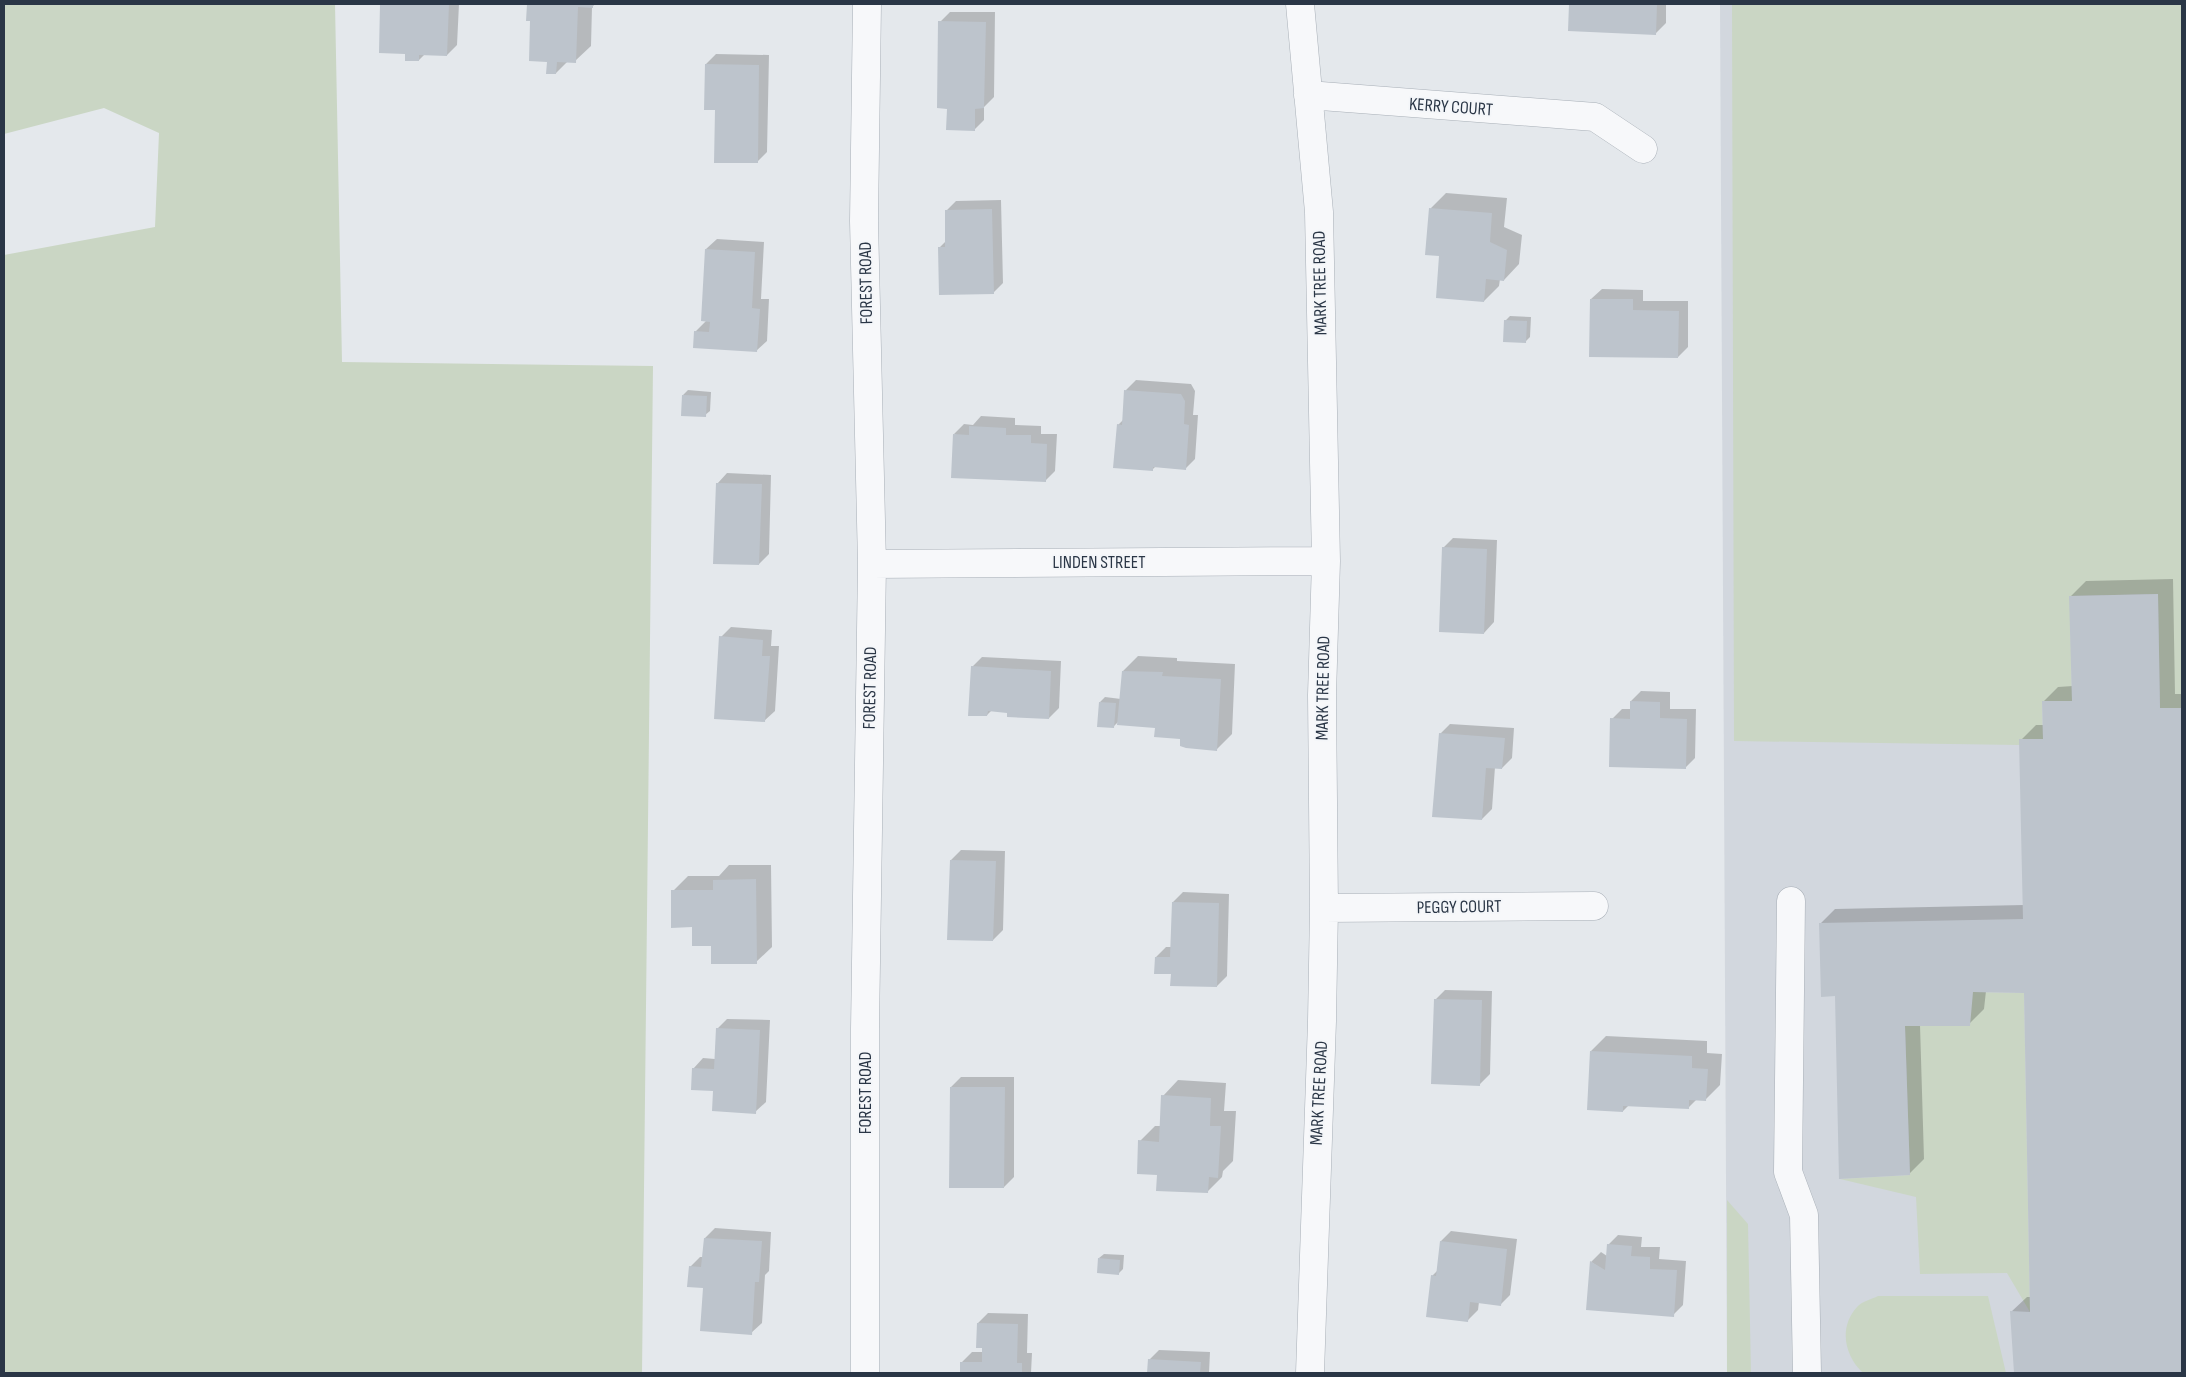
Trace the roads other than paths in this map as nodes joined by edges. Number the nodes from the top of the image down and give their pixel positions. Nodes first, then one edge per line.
1 (867, 4) edge
2 (1300, 4) edge
3 (1308, 95) junction
4 (1643, 149) dead end
5 (1326, 561) junction
6 (872, 564) junction
7 (1791, 901) dead end
8 (1594, 906) dead end
9 (1324, 908) junction
10 (865, 1373) edge
11 (1310, 1373) edge
12 (1807, 1373) edge

1 - 6 street, FOREST ROAD
2 - 3 street, MARK TREE ROAD
3 - 4 street, KERRY COURT
3 - 5 street, MARK TREE ROAD
5 - 6 street, LINDEN STREET
5 - 9 street, MARK TREE ROAD
6 - 10 street, FOREST ROAD
7 - 12 street
8 - 9 street, PEGGY COURT
9 - 11 street, MARK TREE ROAD

